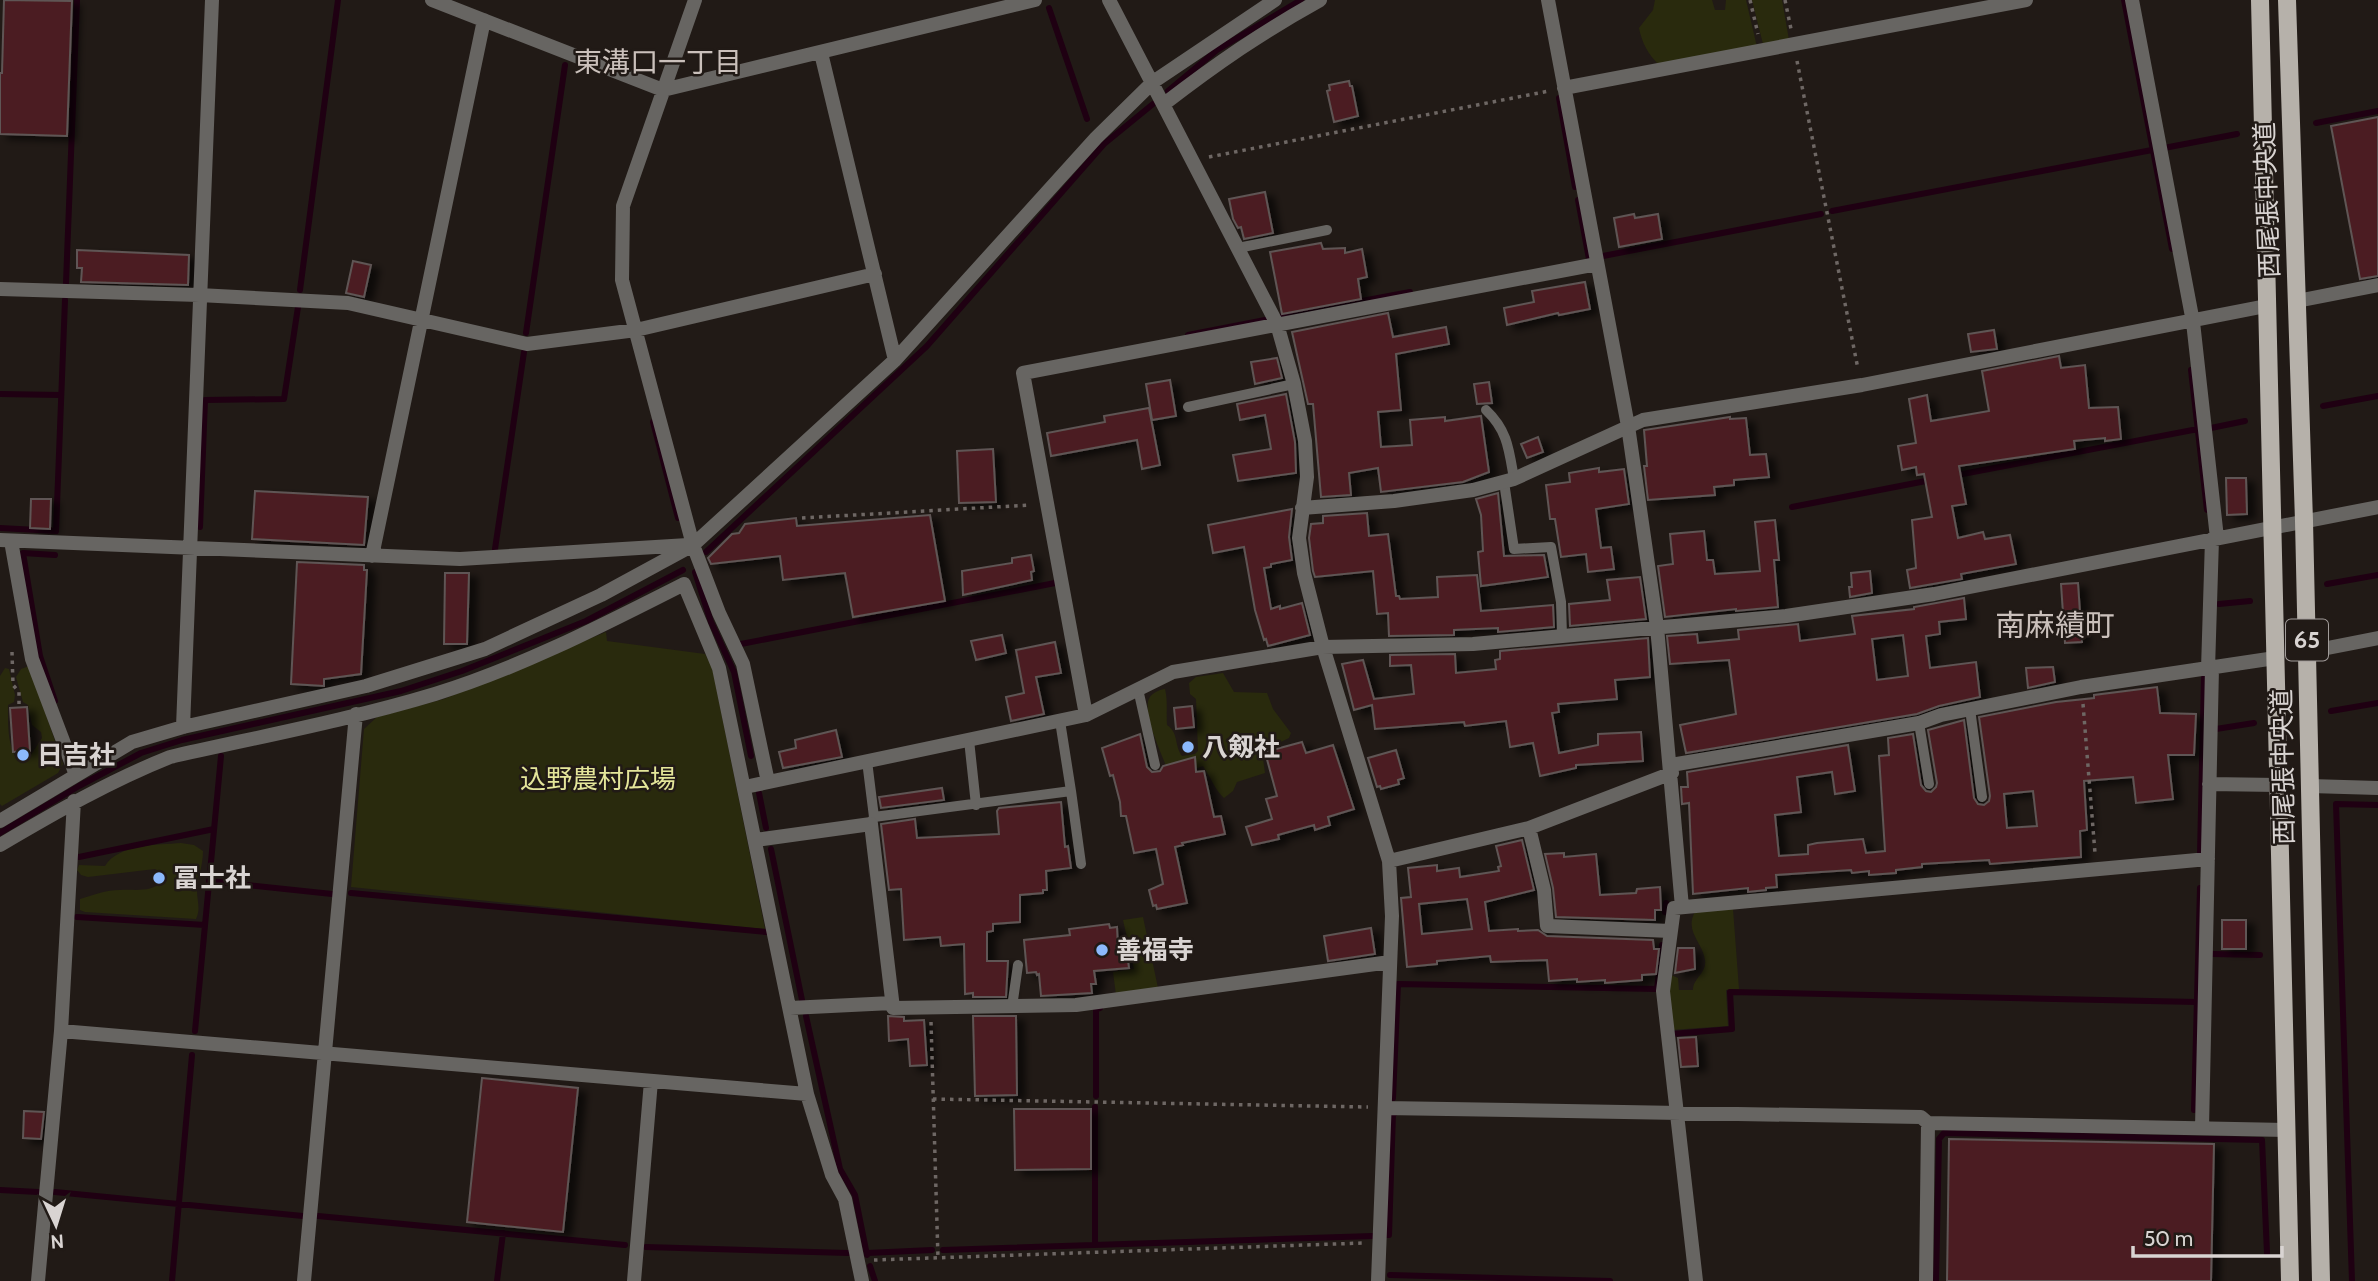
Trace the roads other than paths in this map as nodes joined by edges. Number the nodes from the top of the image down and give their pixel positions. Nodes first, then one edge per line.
1 (212, 0) edge
2 (432, 0) edge
3 (695, 0) edge
4 (1035, 0) edge
5 (1109, 0) edge
6 (1275, 0) edge
7 (1320, 0) edge
8 (1548, 0) edge
9 (2026, 0) edge
10 (2132, 0) edge
11 (2260, 0) edge
12 (2287, 0) edge
13 (484, 20) junction
14 (821, 53) junction
15 (1153, 82) junction
16 (1564, 88) junction
17 (663, 90) junction
18 (1164, 104) junction
19 (1327, 230) dead end
20 (1238, 248) junction
21 (1597, 264) junction
22 (874, 274) junction
23 (2378, 285) edge
24 (0, 289) edge
25 (199, 295) junction
26 (2297, 301) junction
27 (2266, 306) junction
28 (421, 321) junction
29 (2193, 322) junction
30 (1277, 324) junction
31 (636, 330) junction
32 (895, 360) junction
33 (1294, 384) junction
34 (1188, 407) dead end
35 (1486, 410) dead end
36 (1628, 426) junction
37 (1509, 480) junction
38 (2378, 506) edge
39 (1302, 508) junction
40 (2304, 521) junction
41 (2271, 527) junction
42 (2214, 538) junction
43 (6, 540) edge
44 (693, 545) junction
45 (191, 549) junction
46 (372, 556) junction
47 (1657, 627) junction
48 (1562, 636) junction
49 (2378, 638) edge
50 (1323, 647) junction
51 (2307, 652) junction
52 (2274, 658) junction
53 (2211, 669) junction
54 (1138, 689) junction
55 (1970, 709) junction
56 (356, 714) junction
57 (1086, 715) junction
58 (1060, 721) junction
59 (1919, 723) junction
60 (183, 727) junction
61 (969, 740) junction
62 (867, 761) junction
63 (1156, 765) dead end
64 (1671, 769) junction
65 (76, 775) junction
66 (768, 782) junction
67 (1929, 784) dead end
68 (2209, 785) junction
69 (2278, 785) junction
70 (746, 786) junction
71 (2310, 786) junction
72 (2378, 788) edge
73 (1071, 791) junction
74 (1982, 797) dead end
75 (74, 801) junction
76 (976, 804) junction
77 (0, 821) edge
78 (873, 821) junction
79 (1529, 828) junction
80 (756, 840) junction
81 (0, 845) edge
82 (2208, 859) junction
83 (1389, 861) junction
84 (1082, 864) dead end
85 (1682, 907) junction
86 (1671, 931) junction
87 (1390, 962) junction
88 (1018, 965) dead end
89 (892, 1003) junction
90 (1012, 1007) junction
91 (790, 1008) junction
92 (61, 1031) junction
93 (325, 1054) junction
94 (651, 1081) junction
95 (807, 1094) junction
96 (1385, 1108) junction
97 (1677, 1111) junction
98 (1928, 1123) junction
99 (2202, 1128) junction
100 (2286, 1130) junction
101 (38, 1281) edge
102 (304, 1281) edge
103 (634, 1281) edge
104 (862, 1281) edge
105 (1378, 1281) edge
106 (1696, 1281) edge
107 (1926, 1281) edge
108 (2290, 1281) edge
109 (2321, 1281) edge

1 - 25 street
2 - 13 street
3 - 17 street
4 - 14 street
5 - 15 street
6 - 15 street
7 - 18 street
8 - 16 street
9 - 16 street
10 - 29 street
11 - 27 main road, 西尾張中央道 / 65
12 - 26 main road, 西尾張中央道 / 65
13 - 17 street
13 - 28 street
14 - 17 street
14 - 22 street
15 - 18 street
15 - 32 street
16 - 21 street
17 - 31 street
18 - 20 street
19 - 20 lane
20 - 30 street
21 - 30 street
21 - 36 street
22 - 31 street
22 - 32 street
23 - 26 street
24 - 25 street
25 - 28 street
25 - 45 street
26 - 40 main road, 西尾張中央道 / 65
27 - 29 street
27 - 41 main road, 西尾張中央道 / 65
28 - 31 street
28 - 46 street
29 - 36 street
29 - 42 street
30 - 33 street
30 - 57 street
31 - 44 street
32 - 44 street
33 - 34 lane
33 - 39 street
35 - 37 lane
36 - 37 street
36 - 47 street
37 - 39 street
37 - 48 lane
38 - 40 street
39 - 50 street
40 - 41 street
40 - 51 main road, 西尾張中央道 / 65
41 - 42 street
41 - 52 main road, 西尾張中央道 / 65
42 - 47 street
42 - 53 street
43 - 45 street
43 - 65 street
44 - 46 street
44 - 60 street
44 - 66 street
45 - 46 street
45 - 60 street
47 - 48 street
47 - 64 street
48 - 50 street
49 - 51 street
50 - 54 street
50 - 83 street
51 - 71 main road, 西尾張中央道 / 65
52 - 53 street
52 - 69 main road, 西尾張中央道 / 65
53 - 55 street
53 - 68 street
54 - 57 street
54 - 63 lane
55 - 59 street
55 - 74 lane
56 - 70 street
56 - 75 street
56 - 93 street
57 - 58 street
58 - 61 street
58 - 73 lane
59 - 64 street
59 - 67 lane
60 - 65 street
61 - 62 street
61 - 76 lane
62 - 66 street
62 - 78 lane
64 - 79 street
64 - 85 street
65 - 77 street
66 - 70 street
68 - 69 street
68 - 82 street
69 - 100 main road, 西尾張中央道 / 65
70 - 80 street
71 - 72 street
71 - 109 main road, 西尾張中央道 / 65
73 - 76 lane
73 - 84 lane
75 - 81 street
75 - 92 street
76 - 78 lane
78 - 80 street
78 - 89 street
79 - 83 street
79 - 86 street
80 - 91 street
82 - 85 street
82 - 99 street
83 - 87 street
85 - 86 street
86 - 97 street
87 - 90 street
87 - 96 street
88 - 90 lane
89 - 90 street
89 - 91 street
91 - 95 street
92 - 93 street
92 - 101 street
93 - 94 street
93 - 102 street
94 - 95 street
94 - 103 street
95 - 104 street
96 - 97 street
96 - 105 street
97 - 98 street
97 - 106 street
98 - 99 street
98 - 107 street
99 - 100 street
100 - 108 main road, 西尾張中央道 / 65

